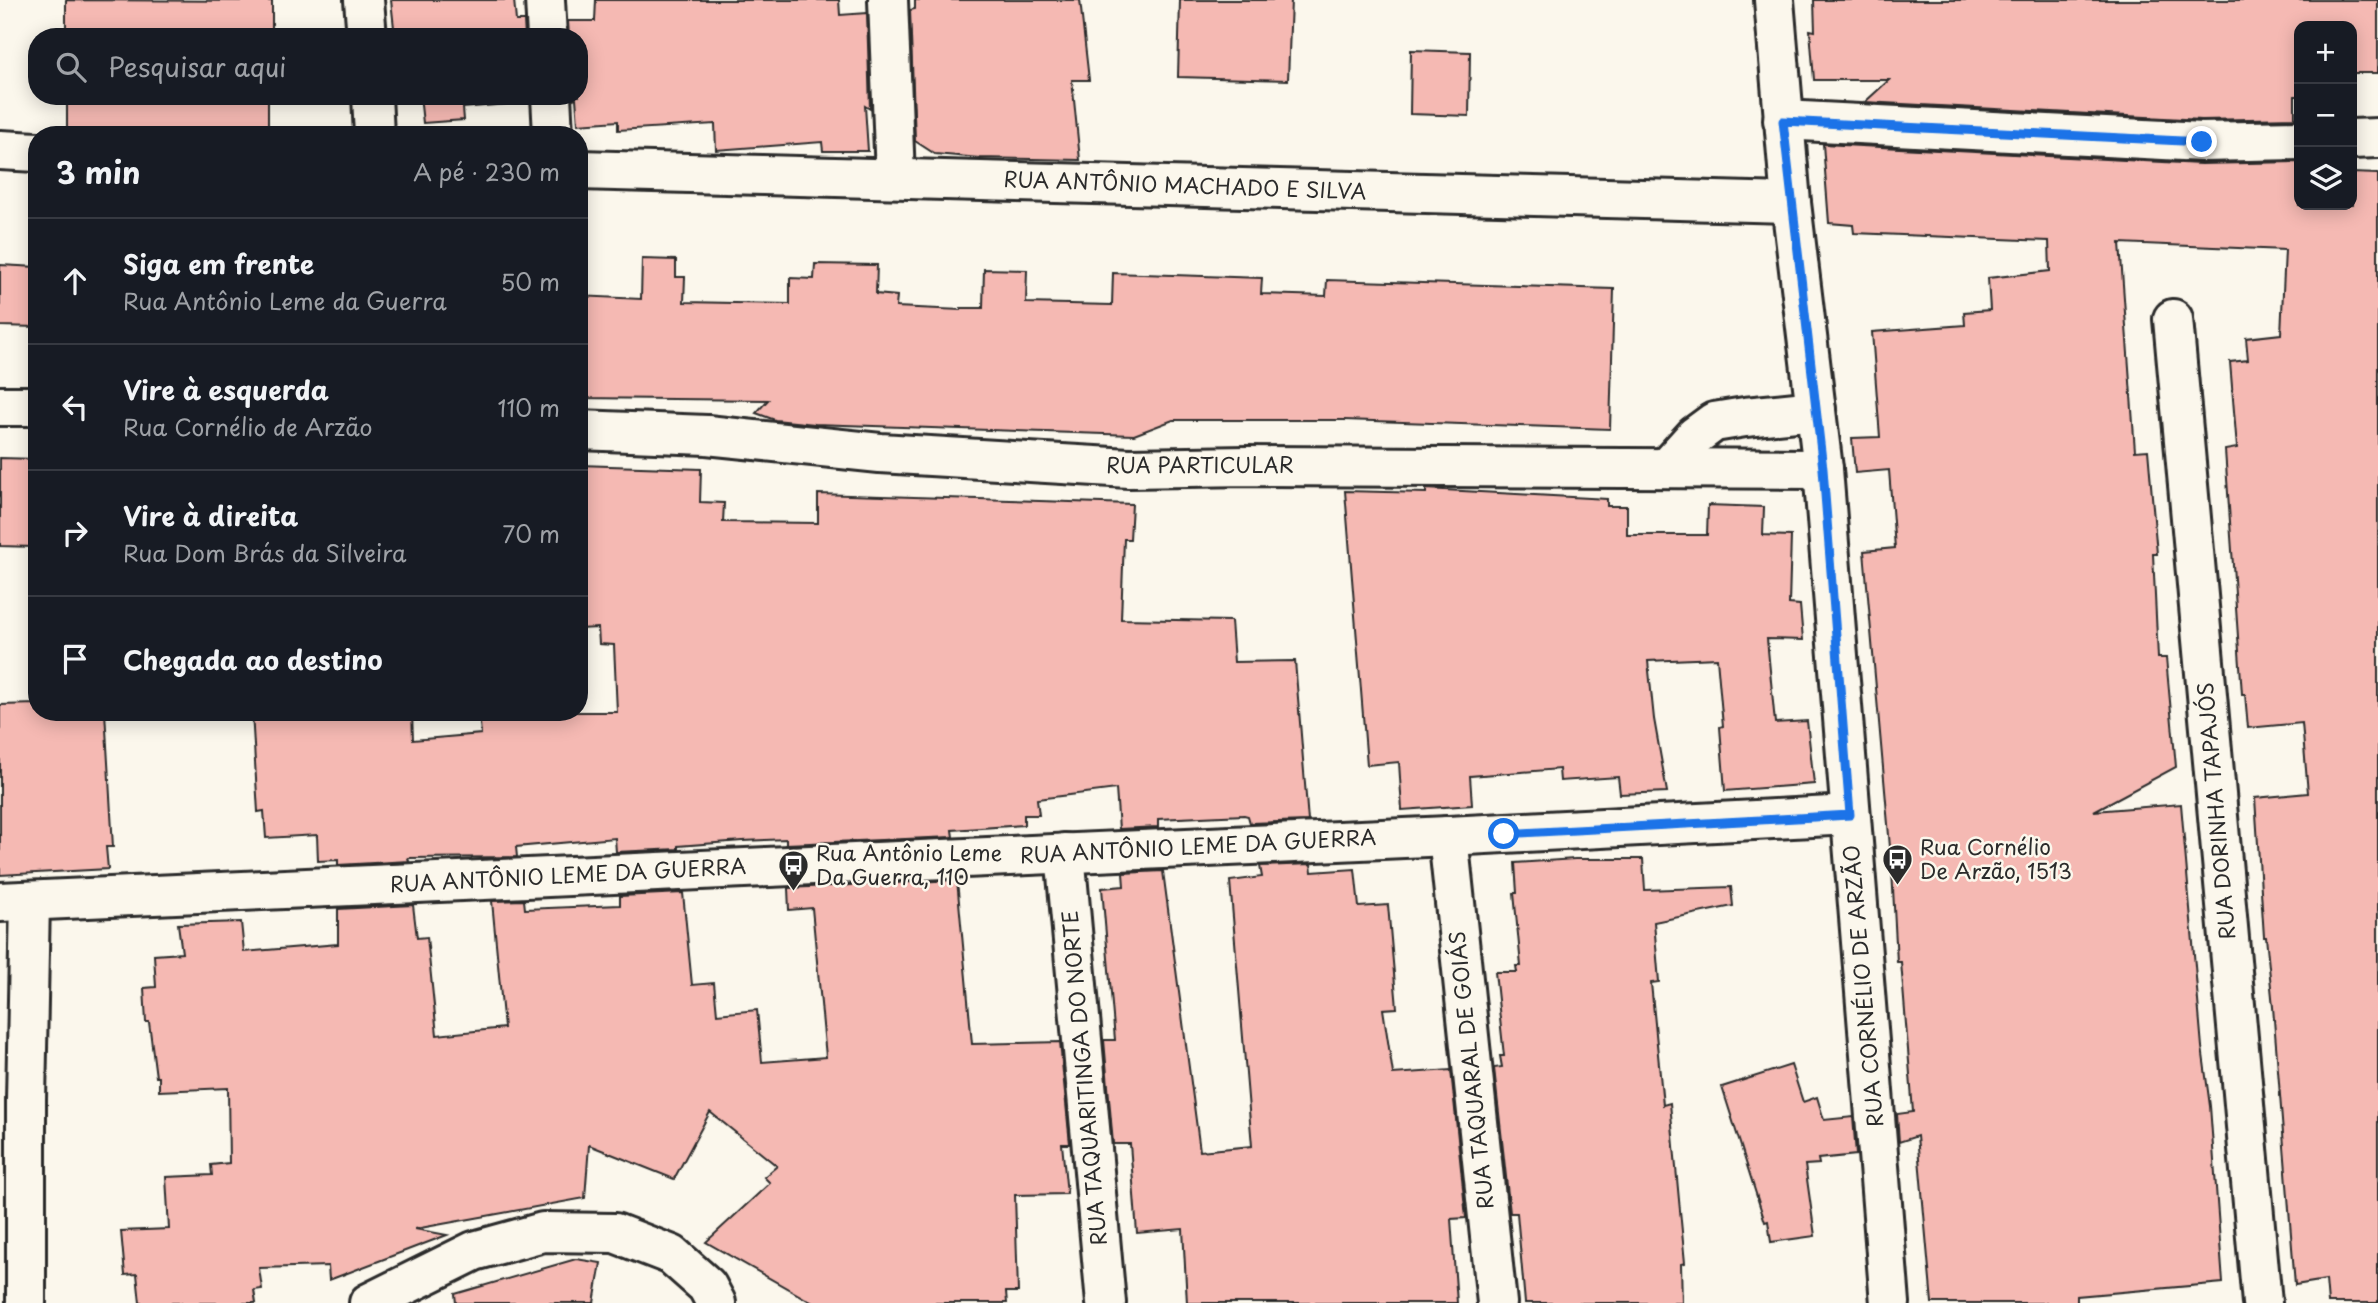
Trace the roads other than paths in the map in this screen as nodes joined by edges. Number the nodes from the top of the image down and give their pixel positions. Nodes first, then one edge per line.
1 (364, 0) edge
2 (545, 0) edge
3 (888, 0) edge
4 (1774, 0) edge
5 (366, 28) edge
6 (547, 28) edge
7 (372, 105) edge
8 (551, 105) edge
9 (1783, 121) junction
10 (374, 126) edge
11 (553, 126) edge
12 (2378, 138) edge
13 (2357, 139) edge
14 (2294, 140) edge
15 (0, 150) edge
16 (28, 152) edge
17 (588, 170) edge
18 (895, 177) junction
19 (1791, 204) junction
20 (2174, 319) dead end
21 (0, 406) edge
22 (28, 406) edge
23 (1815, 410) junction
24 (588, 430) edge
25 (1666, 468) junction
26 (1823, 469) junction
27 (1850, 815) junction
28 (1448, 836) junction
29 (1065, 853) junction
30 (15, 902) edge
31 (26, 1303) edge
32 (369, 1303) edge
33 (716, 1303) edge
34 (1106, 1303) edge
35 (1497, 1303) edge
36 (1890, 1303) edge
37 (2262, 1303) edge

1 - 5 street
2 - 6 street
3 - 18 street
4 - 9 street, RUA CORNÉLIO DE ARZÃO
7 - 10 street
8 - 11 street
9 - 14 street
9 - 19 street, RUA CORNÉLIO DE ARZÃO
12 - 13 street
15 - 16 street
17 - 18 street, RUA ANTÔNIO MACHADO E SILVA
18 - 19 street, RUA ANTÔNIO MACHADO E SILVA
19 - 23 street, RUA CORNÉLIO DE ARZÃO
20 - 37 street, RUA DORINHA TAPAJÓS
21 - 22 street
23 - 25 street
23 - 26 street, RUA CORNÉLIO DE ARZÃO
24 - 25 street, RUA PARTICULAR
25 - 26 street, RUA PARTICULAR
26 - 27 street, RUA CORNÉLIO DE ARZÃO
27 - 28 street, RUA ANTÔNIO LEME DA GUERRA
27 - 36 street, RUA CORNÉLIO DE ARZÃO
28 - 29 street, RUA ANTÔNIO LEME DA GUERRA
28 - 35 street, RUA TAQUARAL DE GOIÁS
29 - 30 street, RUA ANTÔNIO LEME DA GUERRA
29 - 34 street, RUA TAQUARITINGA DO NORTE
30 - 31 street
32 - 33 street

